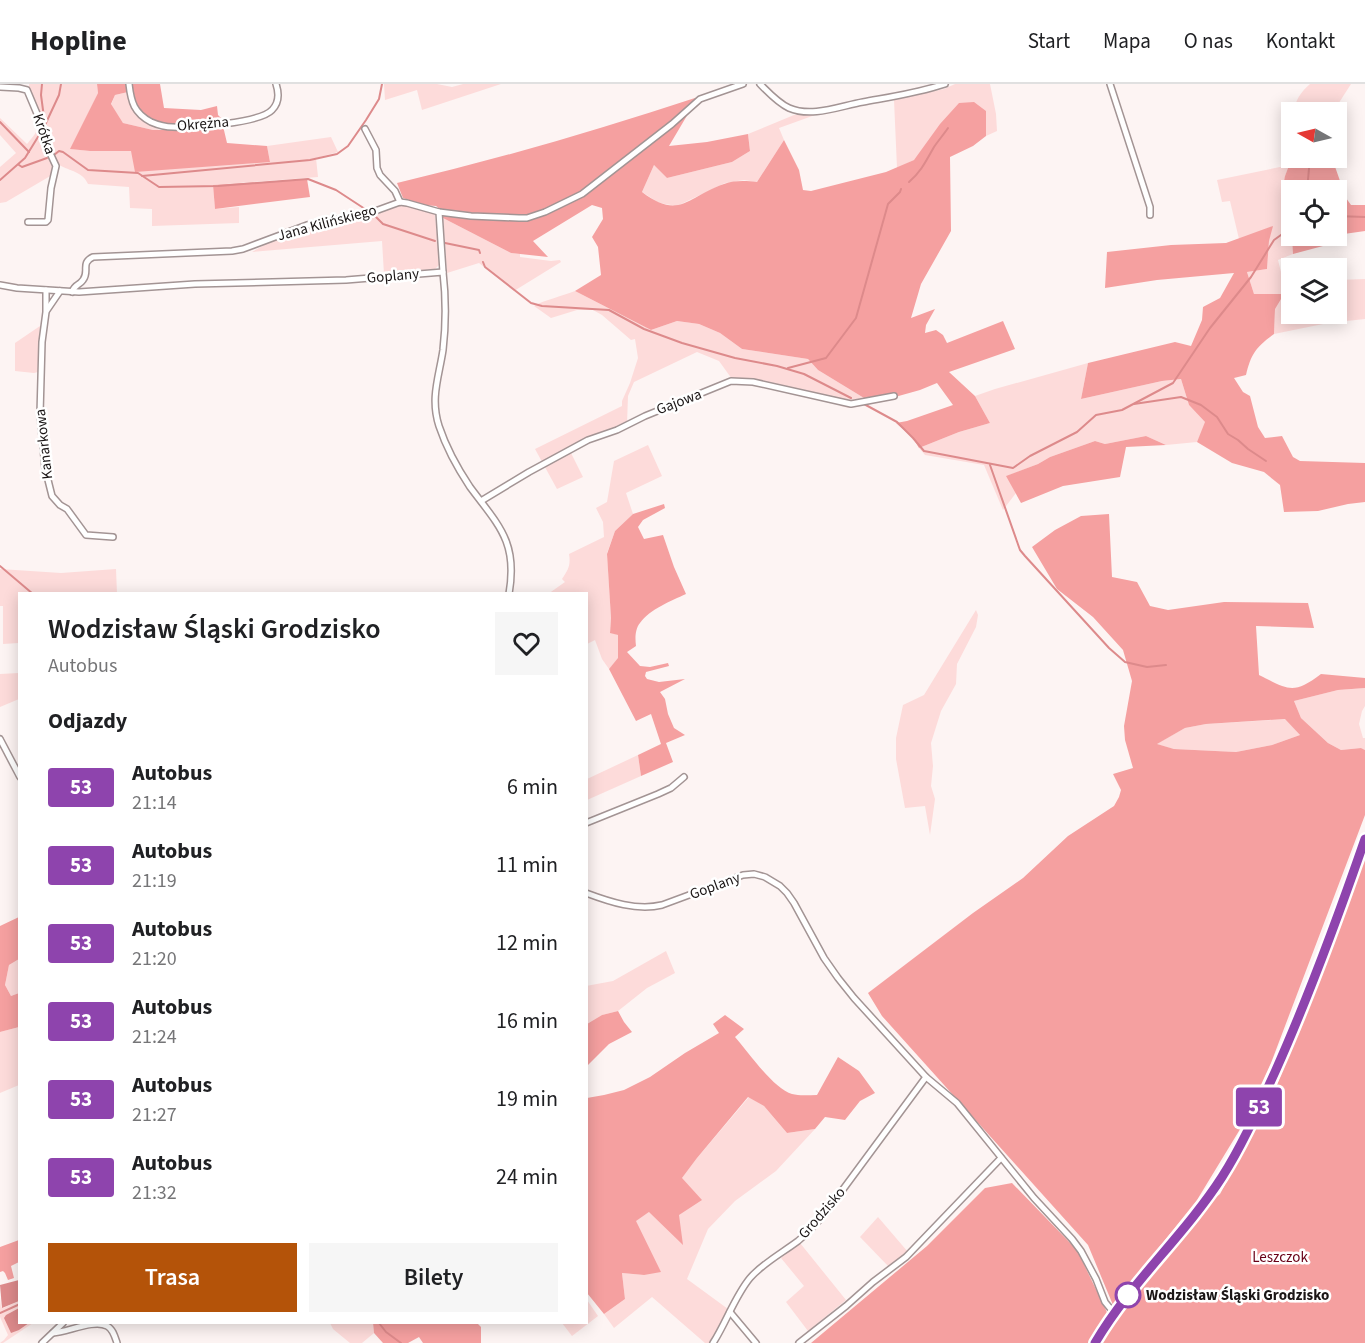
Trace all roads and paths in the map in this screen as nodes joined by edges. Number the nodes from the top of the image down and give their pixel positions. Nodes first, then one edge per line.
1 (129, 84) edge
2 (276, 84) edge
3 (743, 84) edge
4 (760, 84) edge
5 (945, 84) edge
6 (1110, 84) edge
7 (0, 87) edge
8 (365, 129) dead end
9 (400, 202) junction
10 (439, 212) junction
11 (1150, 215) dead end
12 (28, 222) dead end
13 (443, 272) junction
14 (0, 285) edge
15 (46, 290) junction
16 (60, 291) junction
17 (72, 292) junction
18 (46, 312) junction
19 (894, 396) dead end
20 (481, 501) junction
21 (113, 537) dead end
22 (509, 592) edge
23 (0, 739) edge
24 (18, 773) edge
25 (684, 777) dead end
26 (588, 822) edge
27 (1365, 839) edge
28 (588, 894) edge
29 (926, 1077) junction
30 (1001, 1158) junction
31 (730, 1312) junction
32 (1114, 1313) junction
33 (62, 1324) edge
34 (53, 1333) junction
35 (42, 1343) edge
36 (117, 1343) edge
37 (713, 1343) edge
38 (756, 1343) edge
39 (799, 1343) edge
40 (1095, 1343) edge

1 - 2 street, Okrężna
3 - 10 street
4 - 5 street
6 - 11 street
7 - 12 street, Krótka
8 - 9 street
9 - 10 street
9 - 17 street, Jana Kilińskiego
10 - 13 street
13 - 17 street, Goplany
13 - 20 street
14 - 15 street, Goplany
15 - 16 street, Goplany
15 - 18 street, Kanarkowa
16 - 17 street, Goplany
16 - 18 street, Kanarkowa
18 - 21 street, Kanarkowa
19 - 20 street, Gajowa
20 - 22 street
23 - 24 street
25 - 26 street
27 - 32 street
28 - 29 street, Goplany
29 - 30 street
29 - 31 street, Grodzisko
30 - 32 street
30 - 39 street
31 - 37 street, Grodzisko
31 - 38 street
32 - 40 street
33 - 34 street
34 - 35 street
34 - 36 street

